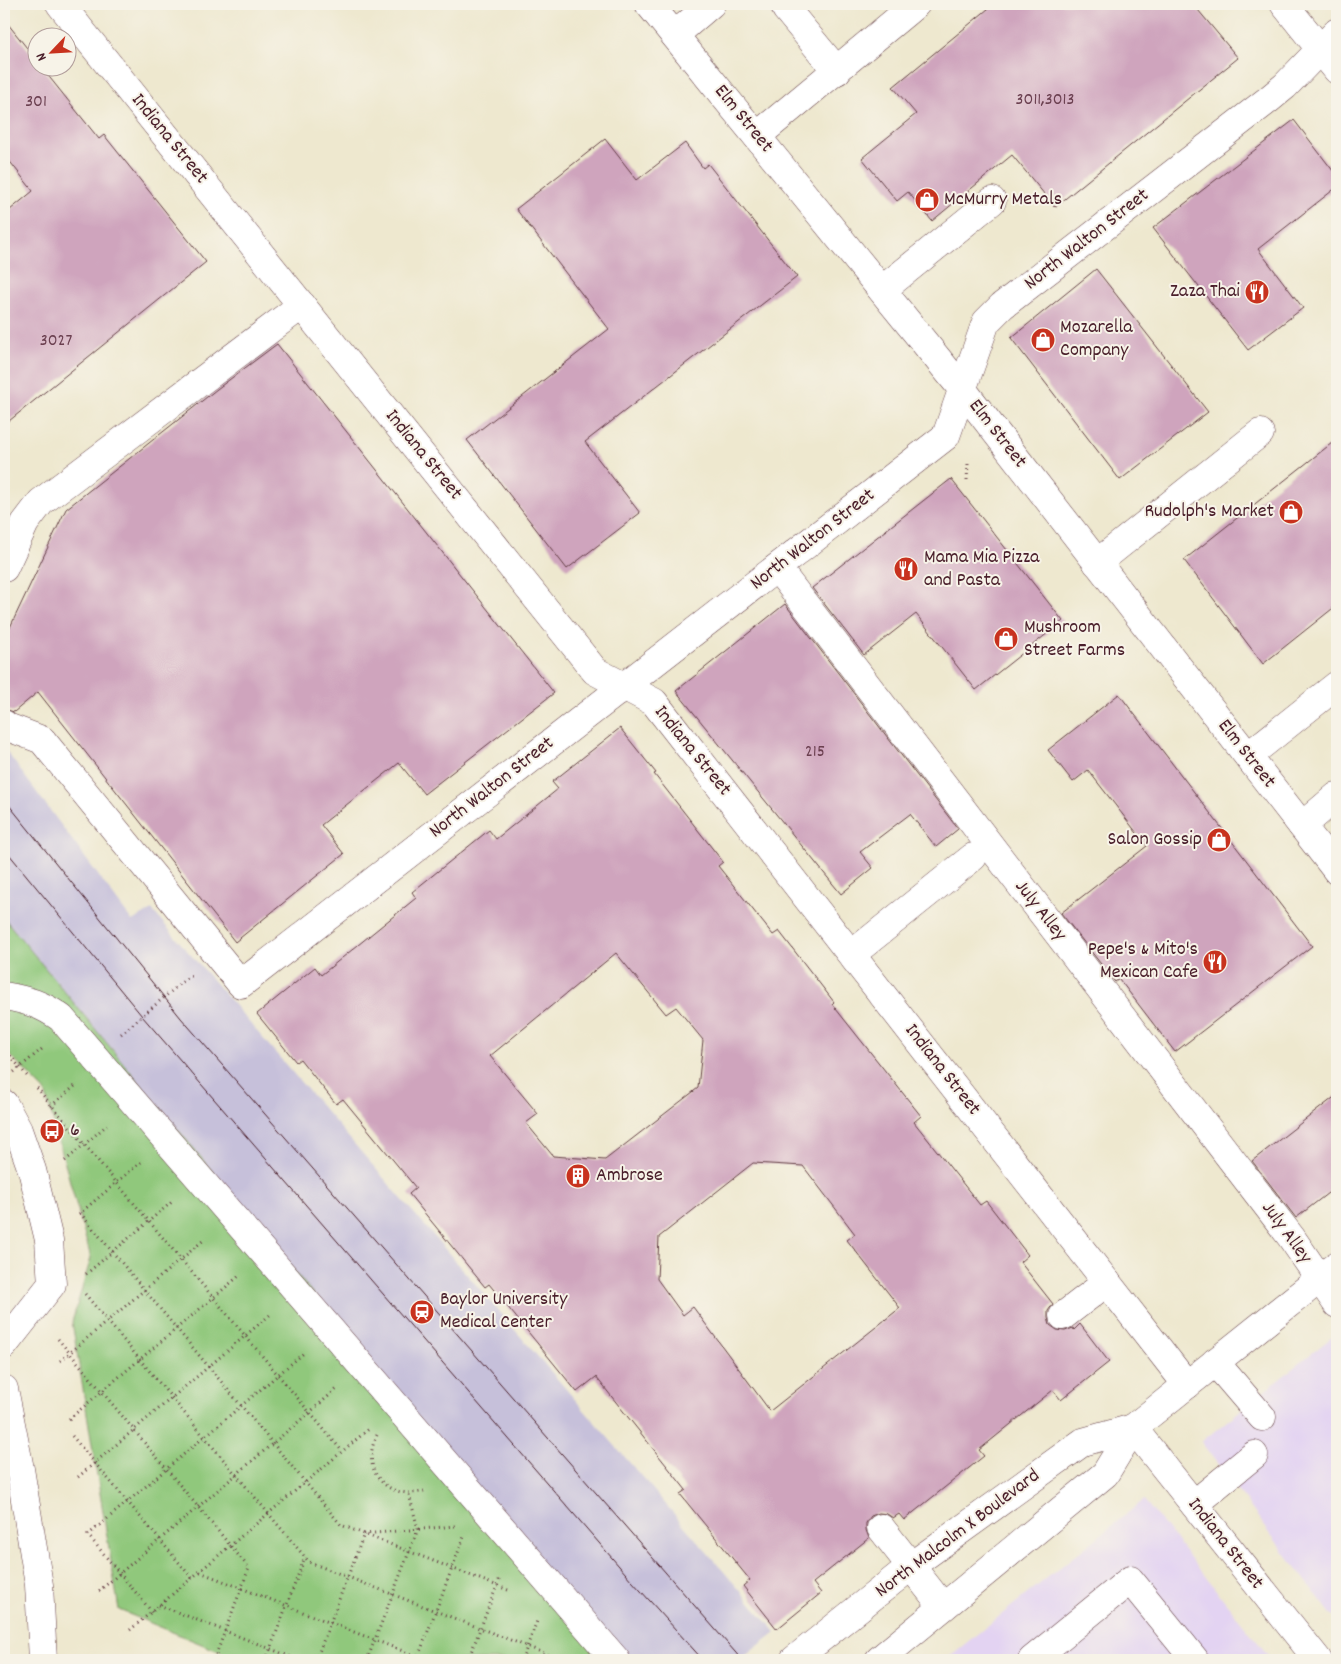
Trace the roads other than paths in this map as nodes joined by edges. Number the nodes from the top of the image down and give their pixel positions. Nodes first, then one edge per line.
1 (60, 4) edge
2 (649, 4) edge
3 (711, 4) edge
4 (792, 4) edge
5 (916, 4) edge
6 (1284, 4) edge
7 (675, 35) junction
8 (1329, 40) edge
9 (1337, 70) edge
10 (837, 71) junction
11 (757, 136) junction
12 (992, 201) dead end
13 (882, 290) junction
14 (302, 304) junction
15 (963, 390) junction
16 (1260, 433) dead end
17 (1098, 563) junction
18 (4, 568) edge
19 (777, 568) junction
20 (1337, 685) edge
21 (623, 686) junction
22 (4, 724) edge
23 (1248, 756) junction
24 (1337, 796) edge
25 (1302, 826) junction
26 (973, 857) dead end
27 (1337, 872) edge
28 (852, 954) junction
29 (4, 996) edge
30 (4, 1104) edge
31 (1328, 1272) edge
32 (1107, 1282) junction
33 (1337, 1304) edge
34 (1063, 1316) dead end
35 (4, 1345) edge
36 (1216, 1362) junction
37 (1186, 1385) junction
38 (4, 1389) edge
39 (1262, 1418) dead end
40 (1133, 1428) junction
41 (1254, 1455) dead end
42 (1194, 1504) junction
43 (881, 1528) dead end
44 (911, 1566) junction
45 (943, 1607) junction
46 (43, 1660) edge
47 (616, 1660) edge
48 (794, 1660) edge
49 (879, 1660) edge
50 (1032, 1660) edge
51 (1195, 1660) edge
52 (1318, 1660) edge

1 - 14 street, Indiana Street
2 - 7 street, Elm Street
3 - 7 street
4 - 10 street
5 - 10 street
6 - 8 street
7 - 11 street, Elm Street
8 - 9 street
8 - 15 street, North Walton Street
10 - 11 street
11 - 13 street, Elm Street
12 - 13 street
13 - 15 street, Elm Street
14 - 18 street
14 - 21 street, Indiana Street
15 - 17 street, Elm Street
15 - 19 street, North Walton Street
16 - 17 street
17 - 23 street, Elm Street
19 - 21 street, North Walton Street
19 - 31 street, July Alley
20 - 23 street
21 - 22 street, North Walton Street
21 - 28 street, Indiana Street
23 - 25 street, Elm Street
24 - 25 street
25 - 27 street, Elm Street
26 - 28 street
28 - 32 street, Indiana Street
29 - 47 street
30 - 35 street
31 - 33 street, July Alley
31 - 36 street, North Malcolm X Boulevard
32 - 34 street
32 - 37 street, Indiana Street
36 - 37 street, North Malcolm X Boulevard
36 - 39 street
37 - 40 street, North Malcolm X Boulevard
38 - 46 street
40 - 42 street, Indiana Street
40 - 44 street, North Malcolm X Boulevard
40 - 45 street, North Malcolm X Boulevard
41 - 42 street
42 - 52 street, Indiana Street
43 - 44 street
44 - 45 street
44 - 48 street, North Malcolm X Boulevard
45 - 49 street, North Malcolm X Boulevard
50 - 51 street

